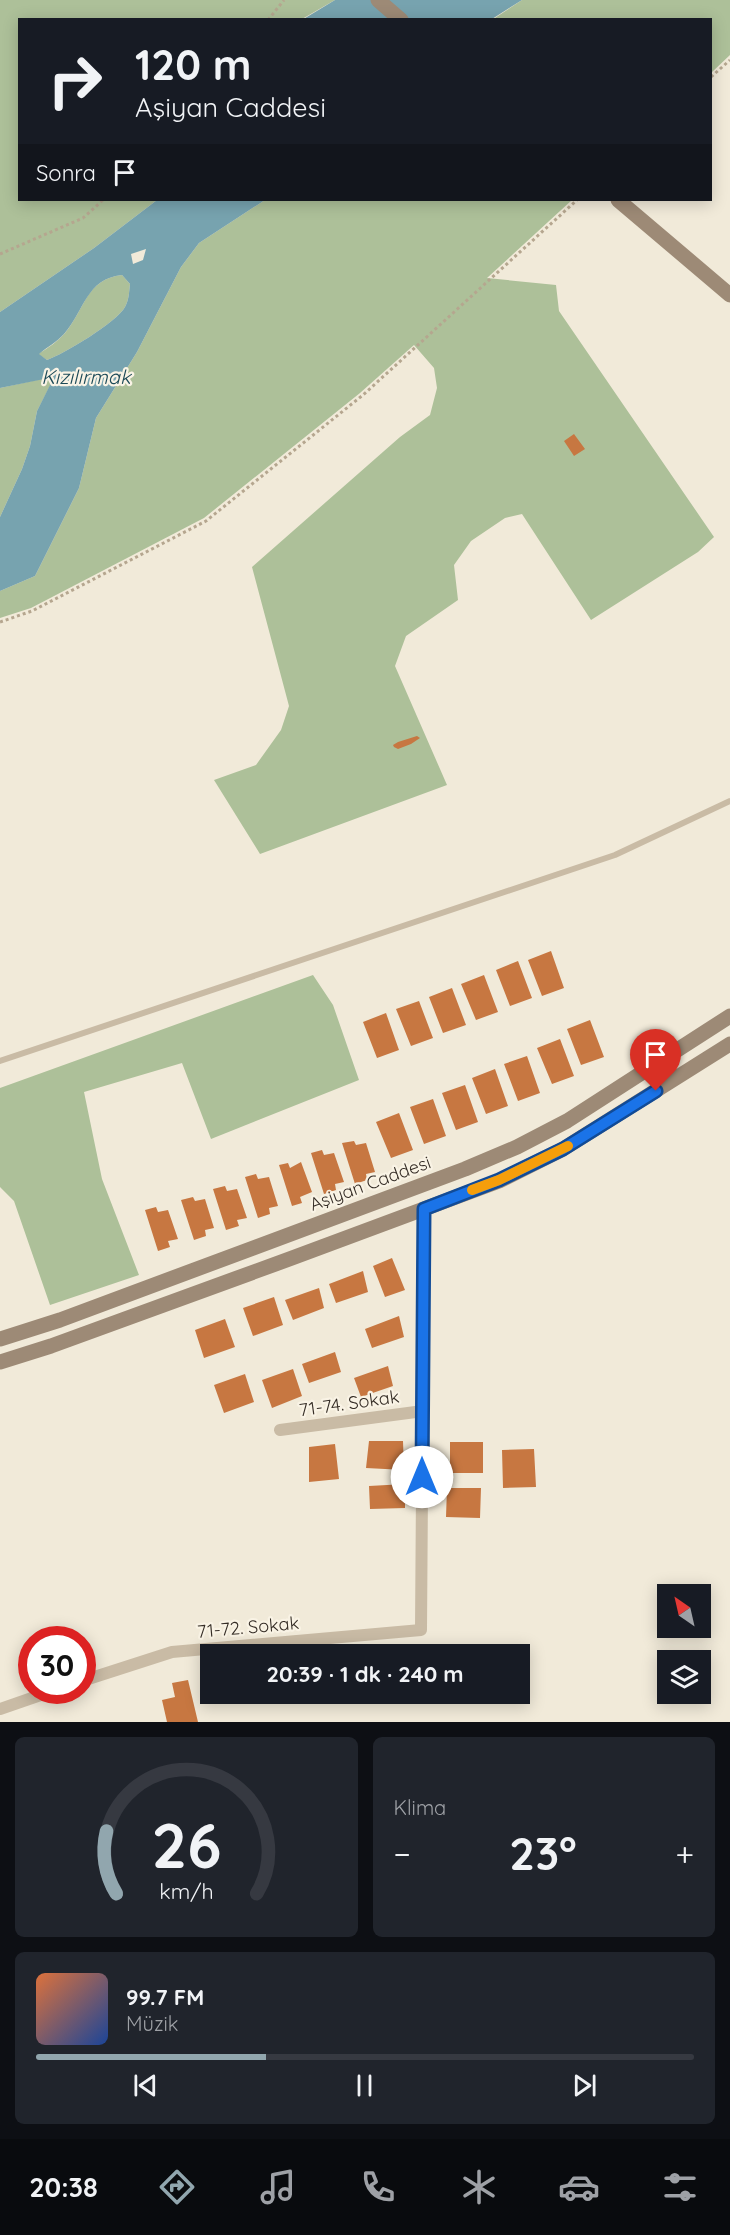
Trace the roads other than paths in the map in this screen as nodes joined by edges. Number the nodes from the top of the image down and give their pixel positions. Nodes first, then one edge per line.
1 (378, 0) edge
2 (390, 0) edge
3 (399, 18) edge
4 (412, 18) edge
5 (619, 201) edge
6 (633, 201) edge
7 (664, 232) junction
8 (730, 281) edge
9 (730, 295) edge
10 (730, 801) edge
11 (730, 1016) edge
12 (730, 1044) edge
13 (0, 1061) edge
14 (424, 1209) junction
15 (0, 1339) edge
16 (0, 1362) edge
17 (423, 1412) junction
18 (280, 1430) dead end
19 (96, 1677) edge
20 (18, 1703) edge
21 (0, 1709) edge

1 - 3 street
2 - 4 street
5 - 7 street
6 - 7 street
7 - 8 street
7 - 9 street
10 - 13 lane
11 - 15 street, Aşiyan Caddesi
12 - 14 street
14 - 16 street
14 - 17 street
17 - 18 street, 71-74. Sokak
17 - 19 street, 71-72. Sokak
20 - 21 street

